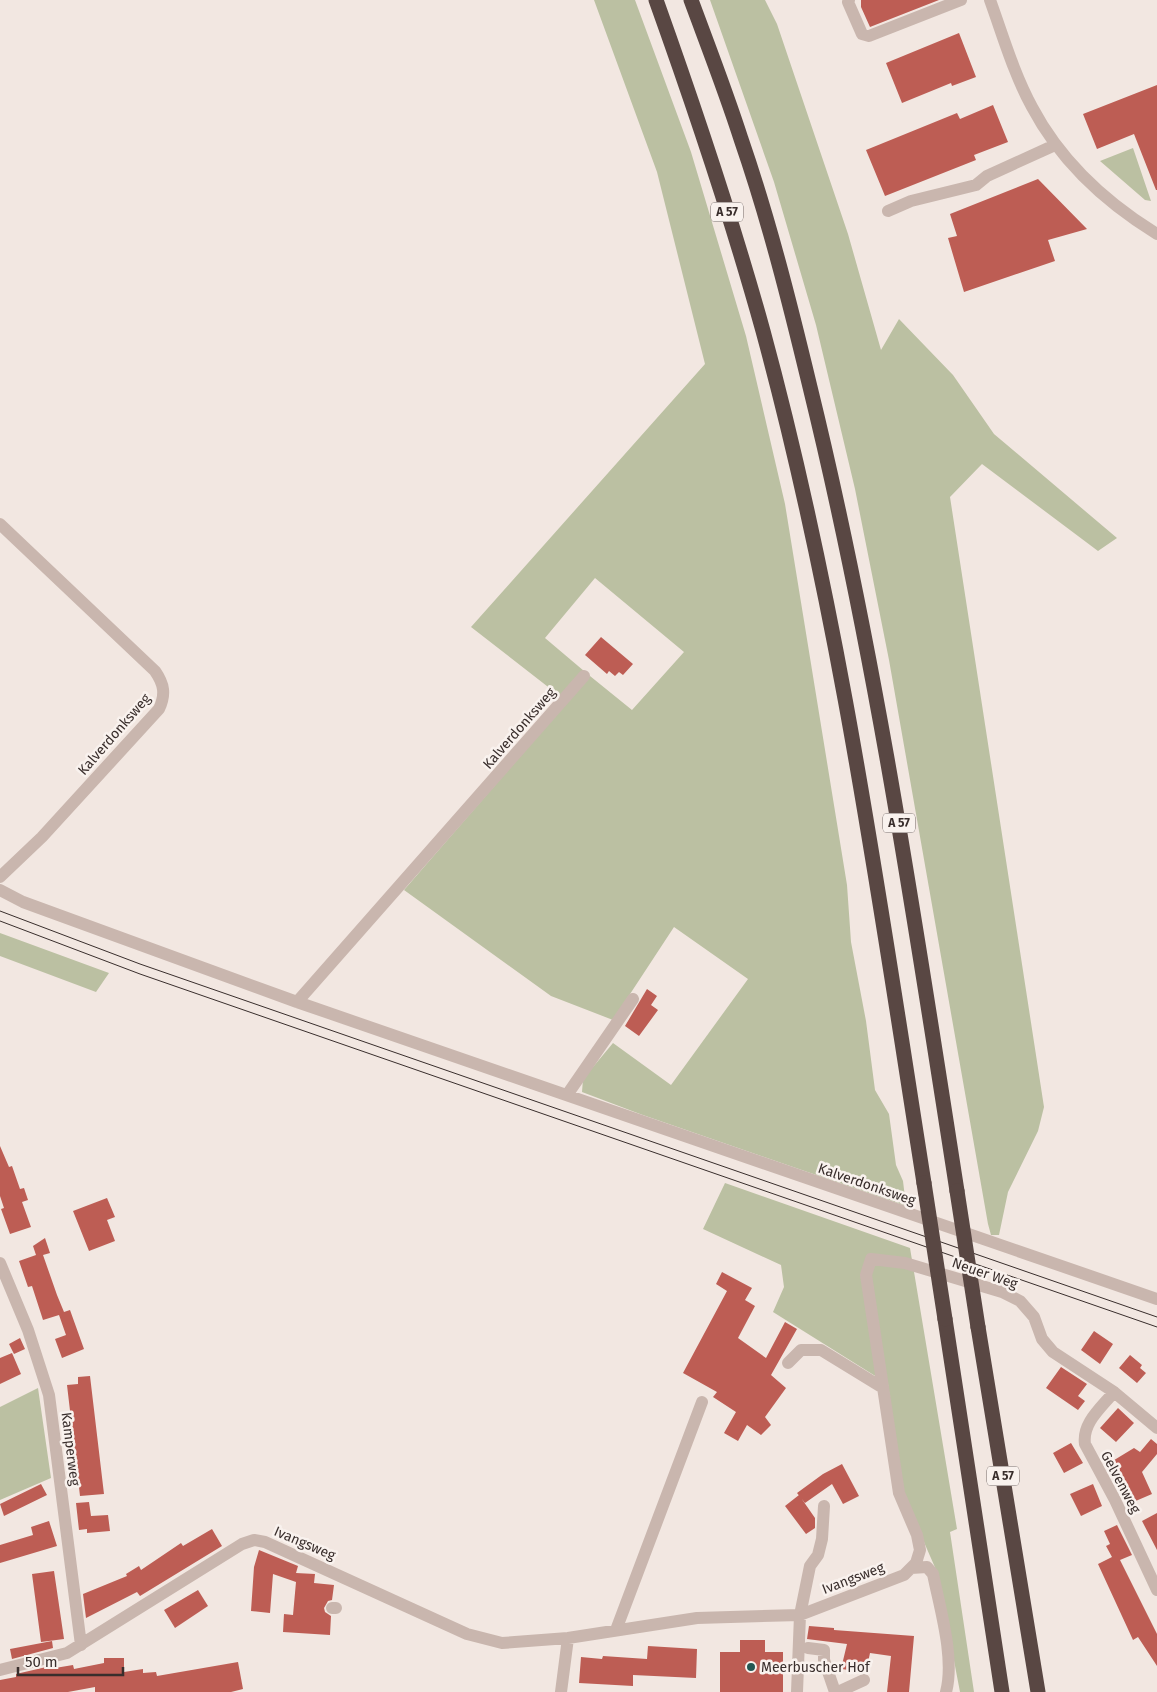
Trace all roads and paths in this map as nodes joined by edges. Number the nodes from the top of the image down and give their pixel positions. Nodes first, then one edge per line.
1 (656, 0) edge
2 (691, 0) edge
3 (849, 0) edge
4 (961, 0) edge
5 (990, 0) edge
6 (1055, 145) junction
7 (888, 211) dead end
8 (1157, 234) edge
9 (0, 524) edge
10 (584, 676) dead end
11 (0, 877) edge
12 (0, 890) edge
13 (633, 999) dead end
14 (297, 1002) junction
15 (567, 1095) junction
16 (0, 1263) edge
17 (1157, 1299) edge
18 (788, 1362) dead end
19 (883, 1388) junction
20 (1114, 1392) junction
21 (702, 1402) dead end
22 (1157, 1428) edge
23 (824, 1506) dead end
24 (911, 1568) junction
25 (1157, 1590) edge
26 (800, 1615) junction
27 (616, 1630) junction
28 (568, 1638) junction
29 (81, 1646) junction
30 (808, 1648) dead end
31 (0, 1670) edge
32 (864, 1680) dead end
33 (561, 1692) edge
34 (798, 1692) edge
35 (836, 1692) edge
36 (946, 1692) edge
37 (1002, 1692) edge
38 (1038, 1692) edge

1 - 37 highway, A 57, bridge
2 - 38 highway, A 57, bridge
3 - 4 street
5 - 6 street
6 - 7 street
6 - 8 street
9 - 11 street, Kalverdonksweg
10 - 14 street, Kalverdonksweg
12 - 14 street, Kalverdonksweg
13 - 15 street
14 - 15 street, Kalverdonksweg
15 - 17 street, Kalverdonksweg
16 - 29 street, Kamperweg
18 - 19 street
19 - 20 street, Neuer Weg
19 - 24 street
20 - 22 street, Neuer Weg
20 - 25 street, Gelvenweg
21 - 27 street
23 - 26 street
24 - 26 street, Ivangsweg
24 - 36 street
26 - 27 street, Ivangsweg
26 - 34 street
27 - 28 street, Ivangsweg
28 - 29 street, Ivangsweg
28 - 33 street
29 - 31 street, Ivangsweg
30 - 35 street
32 - 35 street

